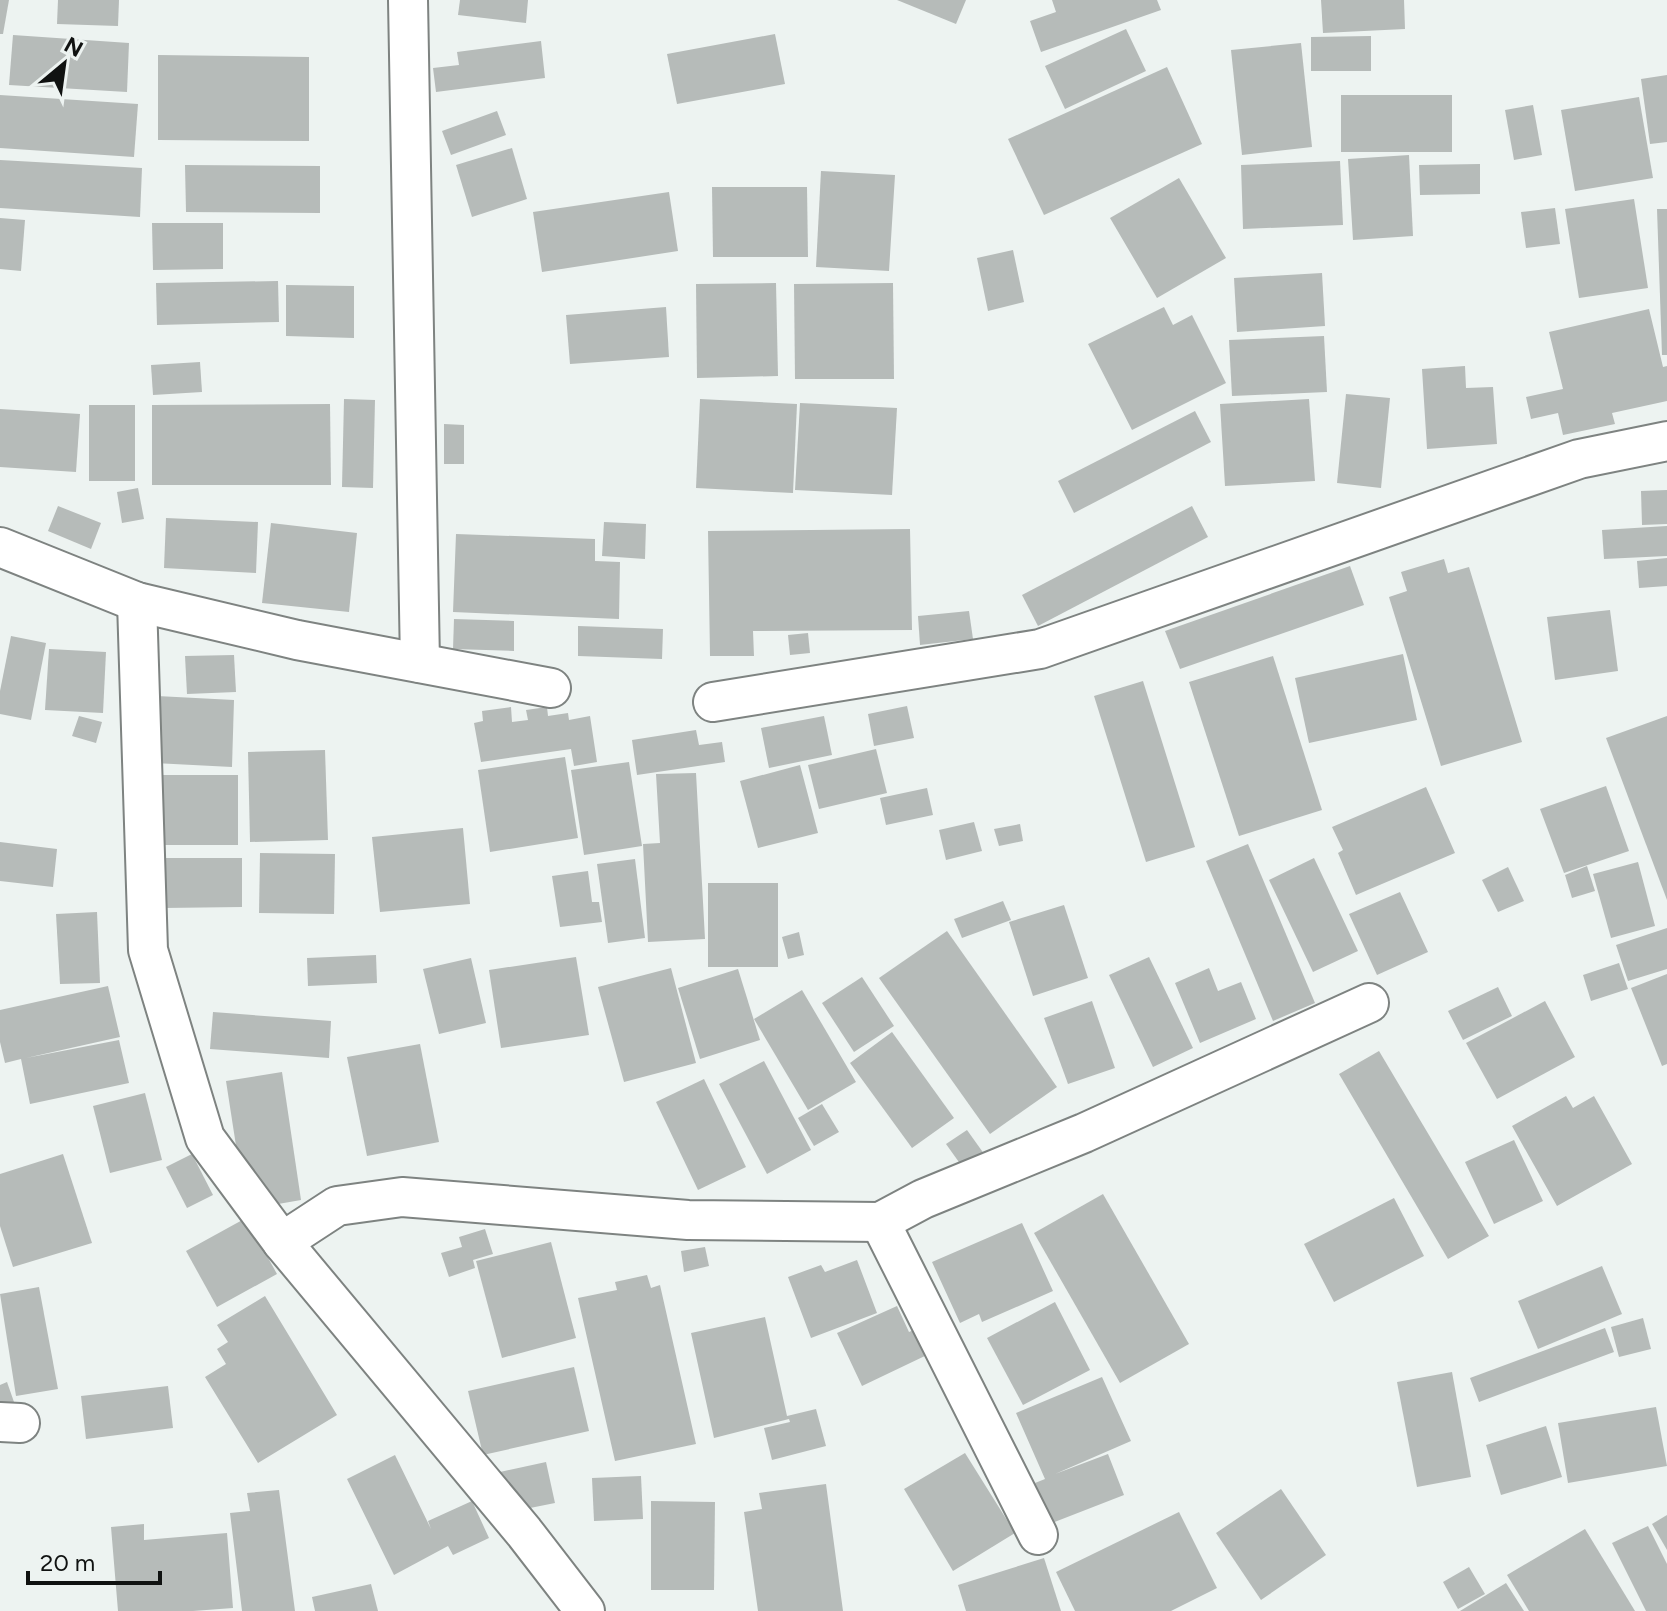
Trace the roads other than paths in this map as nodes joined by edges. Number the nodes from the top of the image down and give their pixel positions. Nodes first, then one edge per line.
1 (408, 0) edge
2 (1667, 441) edge
3 (0, 547) edge
4 (137, 602) junction
5 (420, 663) junction
6 (551, 688) dead end
7 (713, 702) dead end
8 (1369, 1003) dead end
9 (880, 1222) junction
10 (282, 1242) junction
11 (1038, 1535) dead end
12 (585, 1611) edge

1 - 5 street
2 - 7 street
3 - 4 street
4 - 5 street
4 - 10 street
5 - 6 street
8 - 9 street
9 - 10 street
9 - 11 street
10 - 12 street

